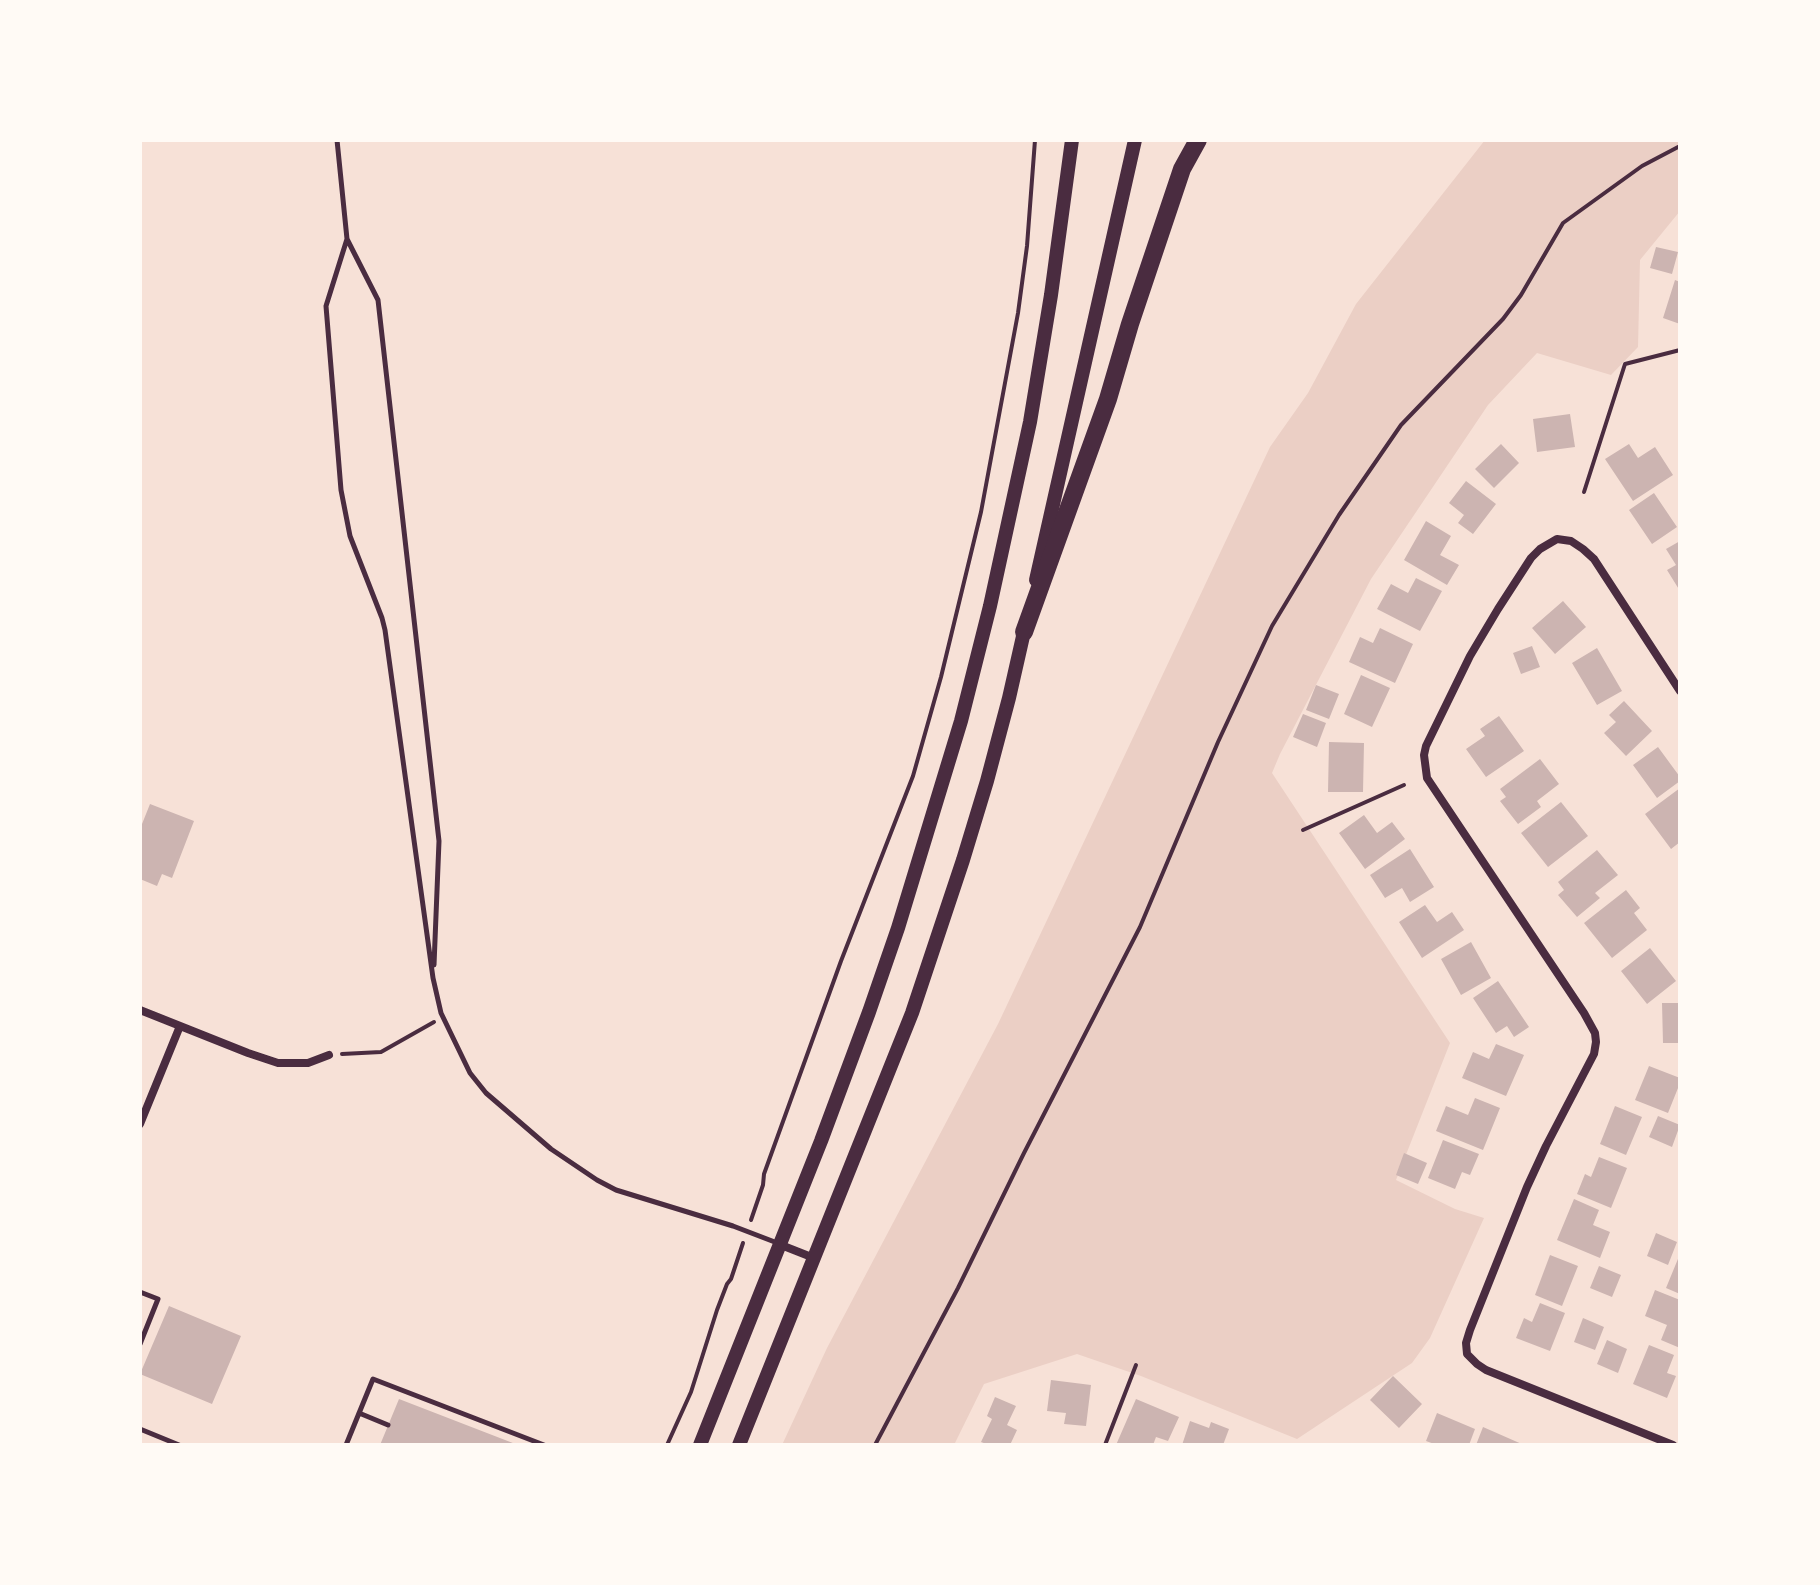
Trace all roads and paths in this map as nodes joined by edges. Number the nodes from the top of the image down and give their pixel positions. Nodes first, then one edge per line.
1 (337, 140) edge
2 (1035, 140) edge
3 (1072, 140) edge
4 (1135, 140) edge
5 (1198, 140) edge
6 (1680, 146) edge
7 (347, 239) junction
8 (1680, 350) edge
9 (1584, 492) dead end
10 (1024, 632) junction
11 (1680, 691) edge
12 (1404, 785) dead end
13 (1303, 830) dead end
14 (433, 978) junction
15 (140, 1010) edge
16 (443, 1017) junction
17 (180, 1026) junction
18 (329, 1055) joint
19 (140, 1124) edge
20 (763, 1185) dead end
21 (781, 1245) junction
22 (814, 1258) junction
23 (731, 1279) dead end
24 (140, 1292) edge
25 (140, 1344) edge
26 (1136, 1365) dead end
27 (359, 1413) junction
28 (388, 1425) dead end
29 (140, 1429) edge
30 (179, 1445) edge
31 (346, 1445) edge
32 (544, 1445) edge
33 (667, 1445) edge
34 (700, 1445) edge
35 (739, 1445) edge
36 (875, 1445) edge
37 (1105, 1445) edge
38 (1673, 1445) edge

1 - 7 lane
2 - 20 path
3 - 21 main road
4 - 10 main road
5 - 10 highway
6 - 36 path
7 - 14 lane
7 - 14 lane
8 - 9 path
10 - 22 main road
11 - 38 street
12 - 13 path
14 - 16 lane
15 - 17 street
16 - 18 path
16 - 21 lane
17 - 18 street
17 - 19 street
21 - 22 street
21 - 34 main road
22 - 35 main road
23 - 33 path
24 - 25 lane
26 - 37 path
27 - 28 lane
27 - 31 lane
27 - 32 lane
29 - 30 lane

